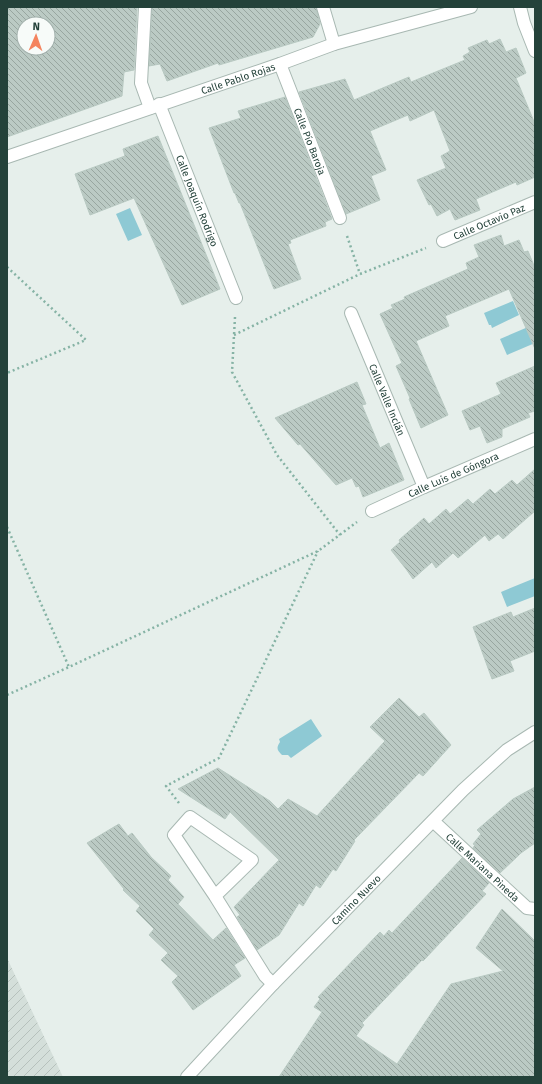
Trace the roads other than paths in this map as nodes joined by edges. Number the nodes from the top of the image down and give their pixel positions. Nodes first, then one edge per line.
1 (145, 7) edge
2 (324, 7) edge
3 (471, 7) edge
4 (520, 7) edge
5 (334, 44) junction
6 (535, 51) edge
7 (280, 64) junction
8 (154, 106) junction
9 (7, 157) edge
10 (535, 202) edge
11 (340, 218) road end
12 (443, 241) road end
13 (236, 298) road end
14 (351, 314) dead end
15 (535, 439) edge
16 (424, 487) junction
17 (372, 511) road end
18 (535, 732) edge
19 (433, 821) junction
20 (215, 896) junction
21 (535, 909) edge
22 (272, 984) junction
23 (187, 1077) edge

1 - 8 street, Calle Joaquín Rodrigo
2 - 5 street
3 - 5 street, Calle Pablo Rojas
4 - 6 street
5 - 7 street, Calle Pablo Rojas
7 - 8 street, Calle Pablo Rojas
7 - 11 street, Calle Pío Baroja
8 - 9 street, Calle Pablo Rojas
8 - 13 street, Calle Joaquín Rodrigo
10 - 12 street, Calle Octavio Paz
14 - 16 street, Calle Valle Inclán
15 - 16 street, Calle Luis de Góngora
16 - 17 street, Calle Luis de Góngora
18 - 19 street, Camino Nuevo
19 - 21 street, Calle Mariana Pineda
19 - 22 street, Camino Nuevo
20 - 20 street
20 - 22 street
22 - 23 street, Camino Nuevo

